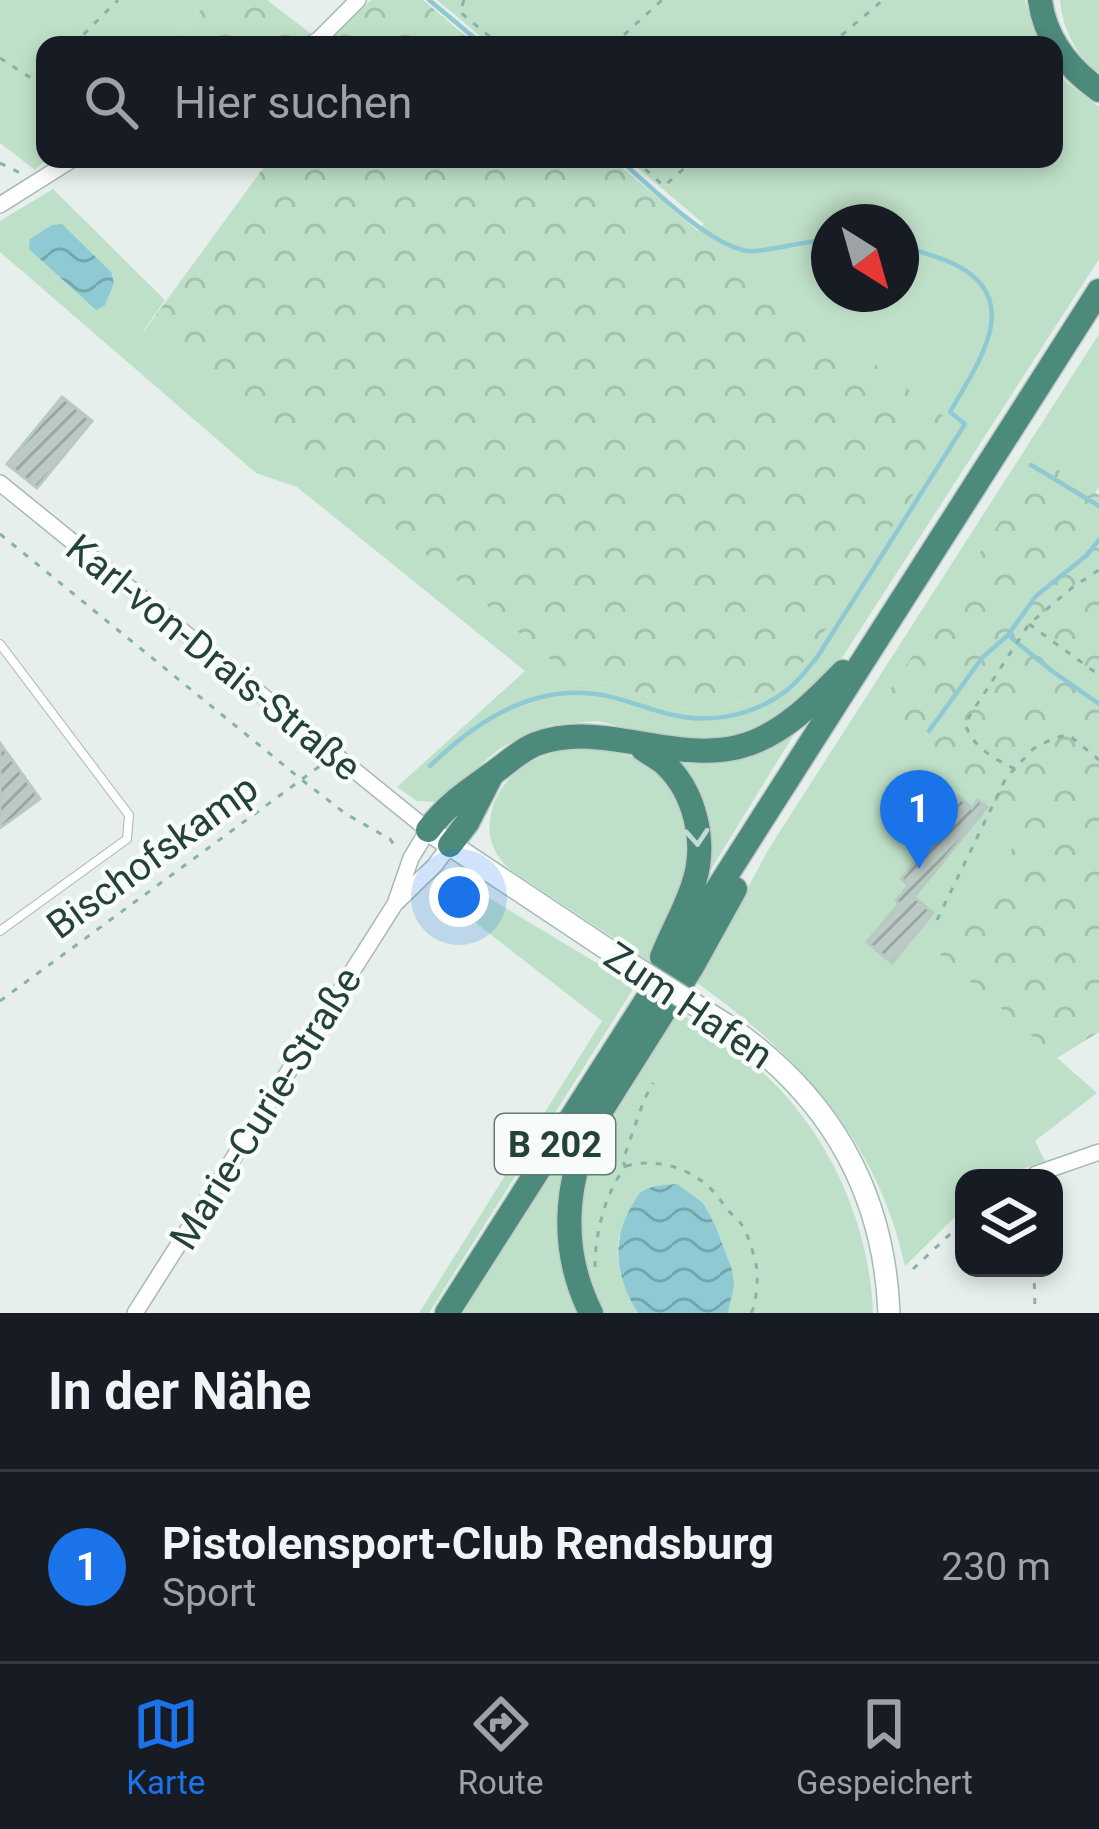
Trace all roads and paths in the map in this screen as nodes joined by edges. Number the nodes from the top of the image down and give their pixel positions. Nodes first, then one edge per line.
1 (118, 0) edge
2 (358, 0) edge
3 (464, 0) edge
4 (662, 0) edge
5 (883, 0) edge
6 (1040, 0) edge
7 (83, 36) edge
8 (321, 36) edge
9 (489, 36) edge
10 (623, 36) edge
11 (841, 36) edge
12 (1051, 36) edge
13 (1063, 56) edge
14 (0, 58) edge
15 (36, 81) edge
16 (1099, 90) edge
17 (0, 164) edge
18 (59, 168) edge
19 (644, 168) edge
20 (684, 168) edge
21 (38, 182) junction
22 (0, 205) edge
23 (1099, 291) edge
24 (0, 483) edge
25 (0, 534) edge
26 (1099, 570) edge
27 (1029, 624) junction
28 (878, 637) junction
29 (0, 644) edge
30 (1099, 675) edge
31 (636, 744) junction
32 (335, 755) junction
33 (1099, 760) edge
34 (1015, 769) junction
35 (492, 774) junction
36 (302, 780) junction
37 (778, 792) junction
38 (428, 830) junction
39 (450, 845) junction
40 (400, 861) dead end
41 (395, 904) junction
42 (937, 920) dead end
43 (0, 931) edge
44 (0, 1000) edge
45 (643, 1007) junction
46 (653, 1083) dead end
47 (1099, 1152) edge
48 (625, 1167) junction
49 (1050, 1169) edge
50 (955, 1229) edge
51 (913, 1269) dead end
52 (1034, 1277) edge
53 (597, 1279) dead end
54 (135, 1313) edge
55 (447, 1313) edge
56 (591, 1313) edge
57 (751, 1313) edge
58 (889, 1313) edge
59 (1035, 1313) edge

1 - 7 path
2 - 8 street
3 - 9 path
4 - 10 path
5 - 11 path
6 - 12 highway
13 - 16 highway
14 - 15 path
17 - 21 path
18 - 21 street
19 - 20 path
21 - 22 street
23 - 28 highway, B 202
24 - 32 street, Karl-von-Drais-Straße
25 - 36 path
26 - 27 path
27 - 30 path
27 - 34 path
28 - 31 highway
28 - 37 highway, B 202
29 - 43 lane
31 - 35 highway
31 -> 45 highway
32 - 36 path, Bischofskamp
32 - 38 street, Karl-von-Drais-Straße
33 - 34 path
34 - 42 path
35 - 38 highway
35 - 39 highway
36 - 40 path
36 - 44 path, Bischofskamp
37 - 45 highway, B 202
37 - 56 highway
38 - 39 main road, Zum Hafen
38 - 41 street, Marie-Curie-Straße
39 - 41 street, Marie-Curie-Straße
39 - 58 main road, Zum Hafen, bridge
41 - 54 street, Marie-Curie-Straße
45 - 55 highway, B 202
46 - 48 path
47 - 49 street
48 - 53 path
48 - 57 path
50 - 51 path
52 - 59 path

